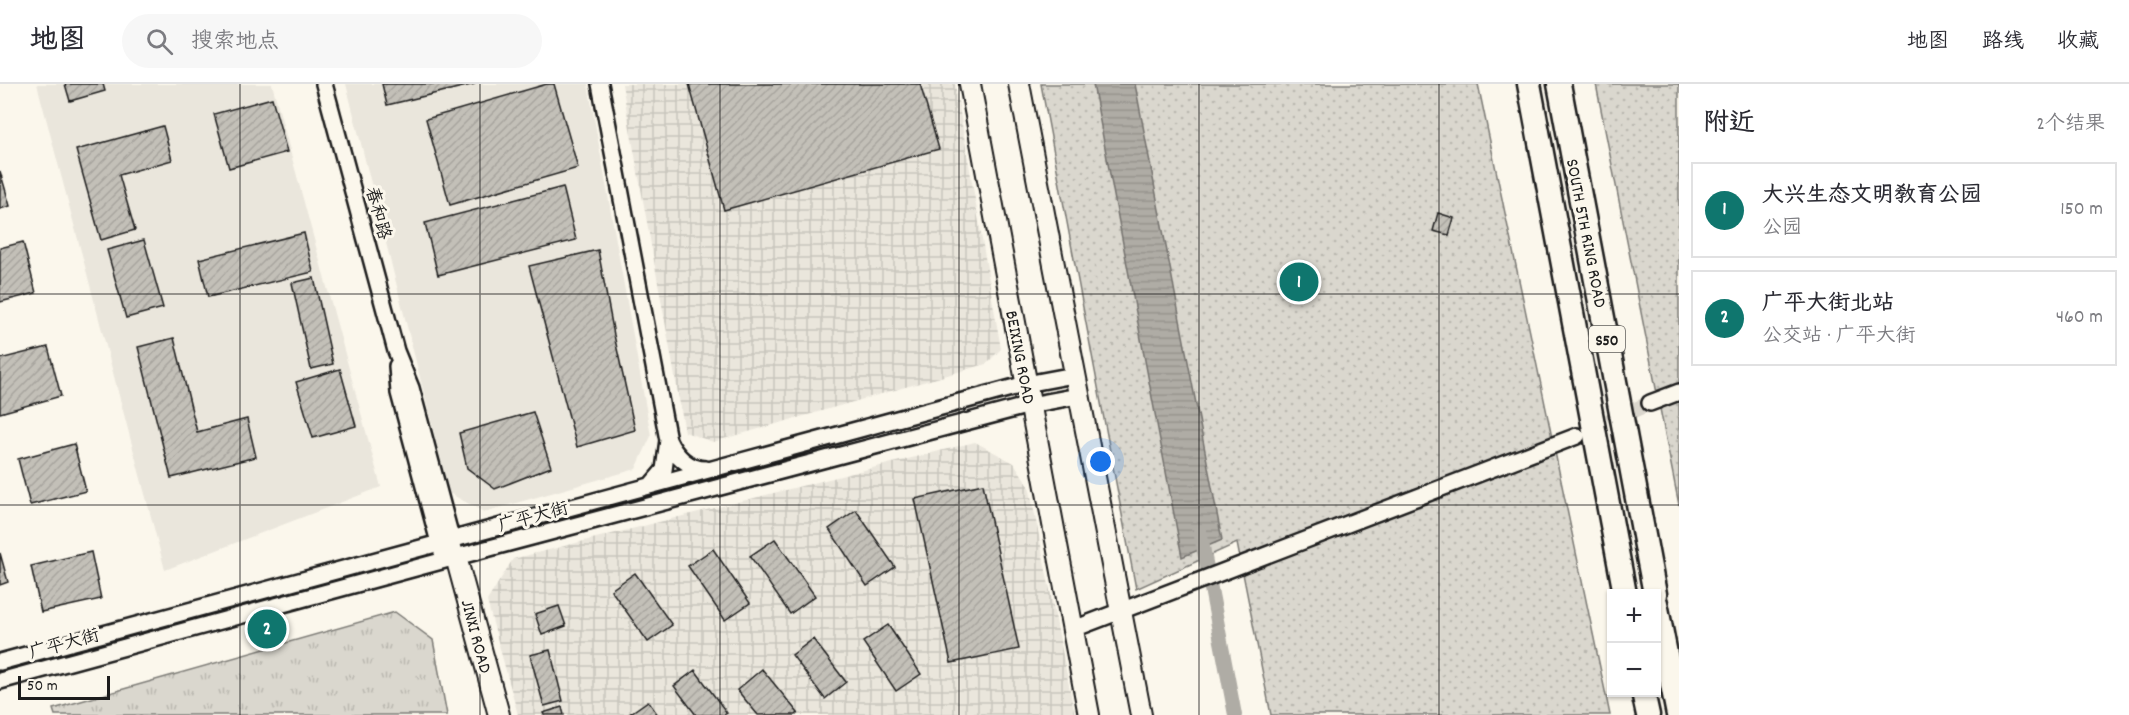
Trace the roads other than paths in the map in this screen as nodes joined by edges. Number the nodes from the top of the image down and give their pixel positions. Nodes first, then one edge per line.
1 (324, 84) edge
2 (600, 84) edge
3 (970, 84) edge
4 (1019, 84) edge
5 (1529, 84) edge
6 (1558, 84) edge
7 (1074, 375) junction
8 (1026, 384) junction
9 (1679, 392) edge
10 (1078, 396) junction
11 (1650, 403) tunnel mouth
12 (1030, 405) junction
13 (1577, 436) tunnel mouth
14 (668, 440) junction
15 (710, 468) junction
16 (651, 484) junction
17 (447, 549) junction
18 (1624, 589) edge
19 (1654, 589) edge
20 (1120, 613) junction
21 (1661, 628) edge
22 (1071, 630) junction
23 (0, 661) edge
24 (0, 681) edge
25 (1644, 697) edge
26 (485, 715) edge
27 (499, 715) edge
28 (1089, 715) edge
29 (1141, 715) edge
30 (1648, 715) edge
31 (1678, 715) edge

1 - 17 street, 春和路
2 - 14 street
3 - 8 main road, BEIXING ROAD
4 - 7 main road
5 - 18 highway, SOUTH 5TH RING ROAD / S50
6 - 19 highway, SOUTH 5TH RING ROAD / S50
7 - 8 street, 广平大街
7 - 10 main road
8 - 12 main road, BEIXING ROAD
8 - 15 street, 广平大街
9 - 11 street
10 - 12 street, 广平大街
10 - 20 main road
12 - 17 street, 广平大街
12 - 22 main road, BEIXING ROAD
13 - 20 street
14 - 15 street
14 - 16 street
15 - 16 street, 广平大街
16 - 17 street, 广平大街
17 - 23 street, 广平大街
17 - 24 street, 广平大街
17 - 26 main road, JINXI ROAD
17 - 27 main road, JINXI ROAD
20 - 22 street
20 - 29 main road
21 - 31 highway
22 - 28 main road, BEIXING ROAD
25 - 30 highway

